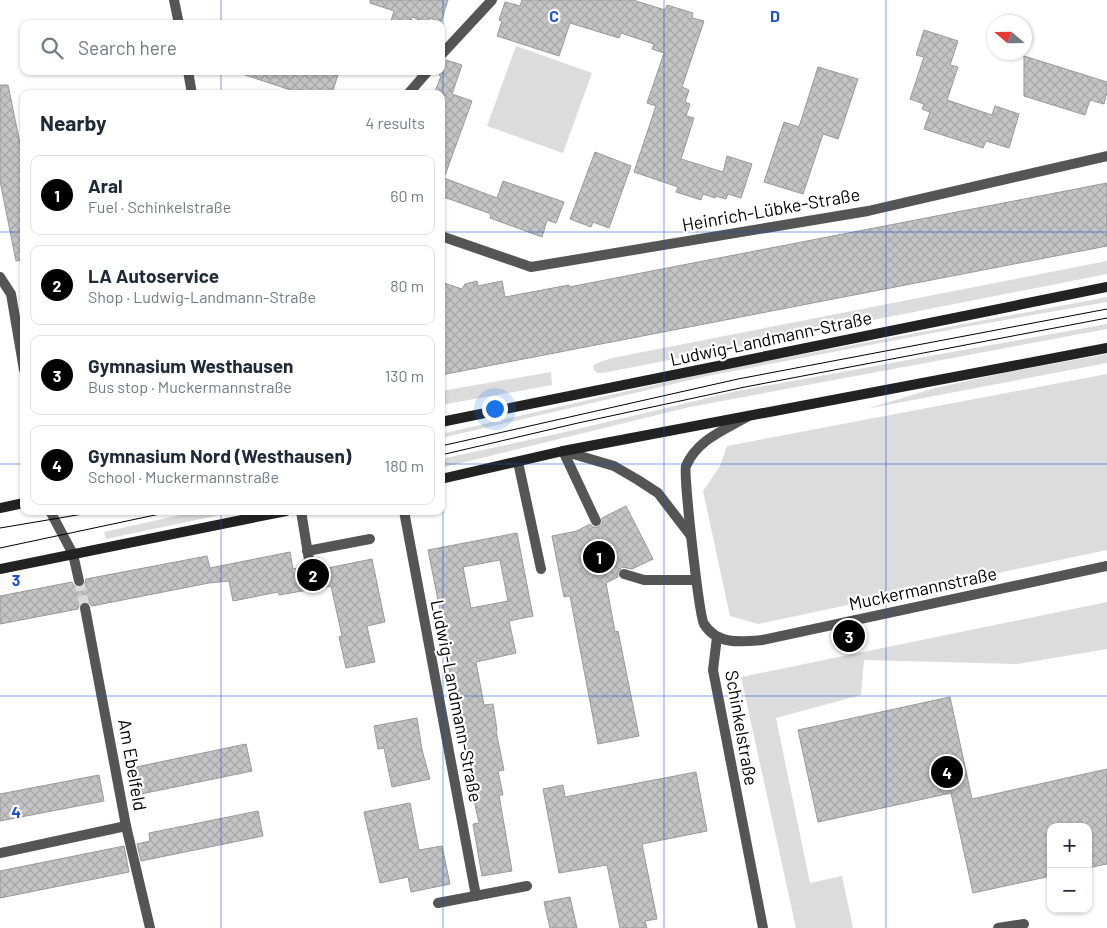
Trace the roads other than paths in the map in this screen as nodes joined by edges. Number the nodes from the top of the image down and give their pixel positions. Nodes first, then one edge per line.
1 (174, 0) edge
2 (492, 0) edge
3 (178, 20) edge
4 (445, 52) edge
5 (189, 75) edge
6 (425, 75) edge
7 (191, 90) edge
8 (411, 90) edge
9 (1107, 156) edge
10 (445, 237) edge
11 (0, 277) edge
12 (1107, 287) edge
13 (20, 347) edge
14 (1107, 348) edge
15 (748, 416) junction
16 (445, 421) edge
17 (563, 452) junction
18 (518, 462) junction
19 (445, 478) edge
20 (20, 504) edge
21 (0, 508) edge
22 (52, 515) edge
23 (266, 515) edge
24 (302, 515) edge
25 (405, 515) edge
26 (596, 521) dead end
27 (692, 537) junction
28 (370, 539) dead end
29 (307, 551) junction
30 (73, 554) junction
31 (310, 566) dead end
32 (1107, 566) edge
33 (0, 569) edge
34 (541, 570) dead end
35 (624, 574) dead end
36 (696, 580) junction
37 (79, 581) tunnel mouth
38 (85, 608) tunnel mouth
39 (717, 637) junction
40 (126, 826) junction
41 (0, 852) edge
42 (527, 886) dead end
43 (476, 896) junction
44 (438, 903) dead end
45 (1024, 924) dead end
46 (150, 928) edge
47 (762, 928) edge
48 (998, 928) edge

1 - 3 street
2 - 4 street
5 - 7 street
6 - 8 street
9 - 10 street, Heinrich-Lübke-Straße
11 - 13 street
12 - 16 main road, Ludwig-Landmann-Straße
14 - 15 main road
15 - 17 main road
15 - 27 street
17 - 18 main road
17 - 26 street
17 - 27 street
18 - 19 main road
18 - 34 street
20 - 21 main road
22 - 30 street
23 - 30 main road
24 - 29 street
25 - 43 street, Ludwig-Landmann-Straße
27 - 36 street
28 - 29 street
29 - 31 street
30 - 33 main road
30 - 37 street
32 - 39 street, Muckermannstraße
35 - 36 street
36 - 39 street
38 - 40 street, Am Ebelfeld
39 - 47 street, Schinkelstraße
40 - 41 street
40 - 46 street, Am Ebelfeld
42 - 43 street
43 - 44 street
45 - 48 street

